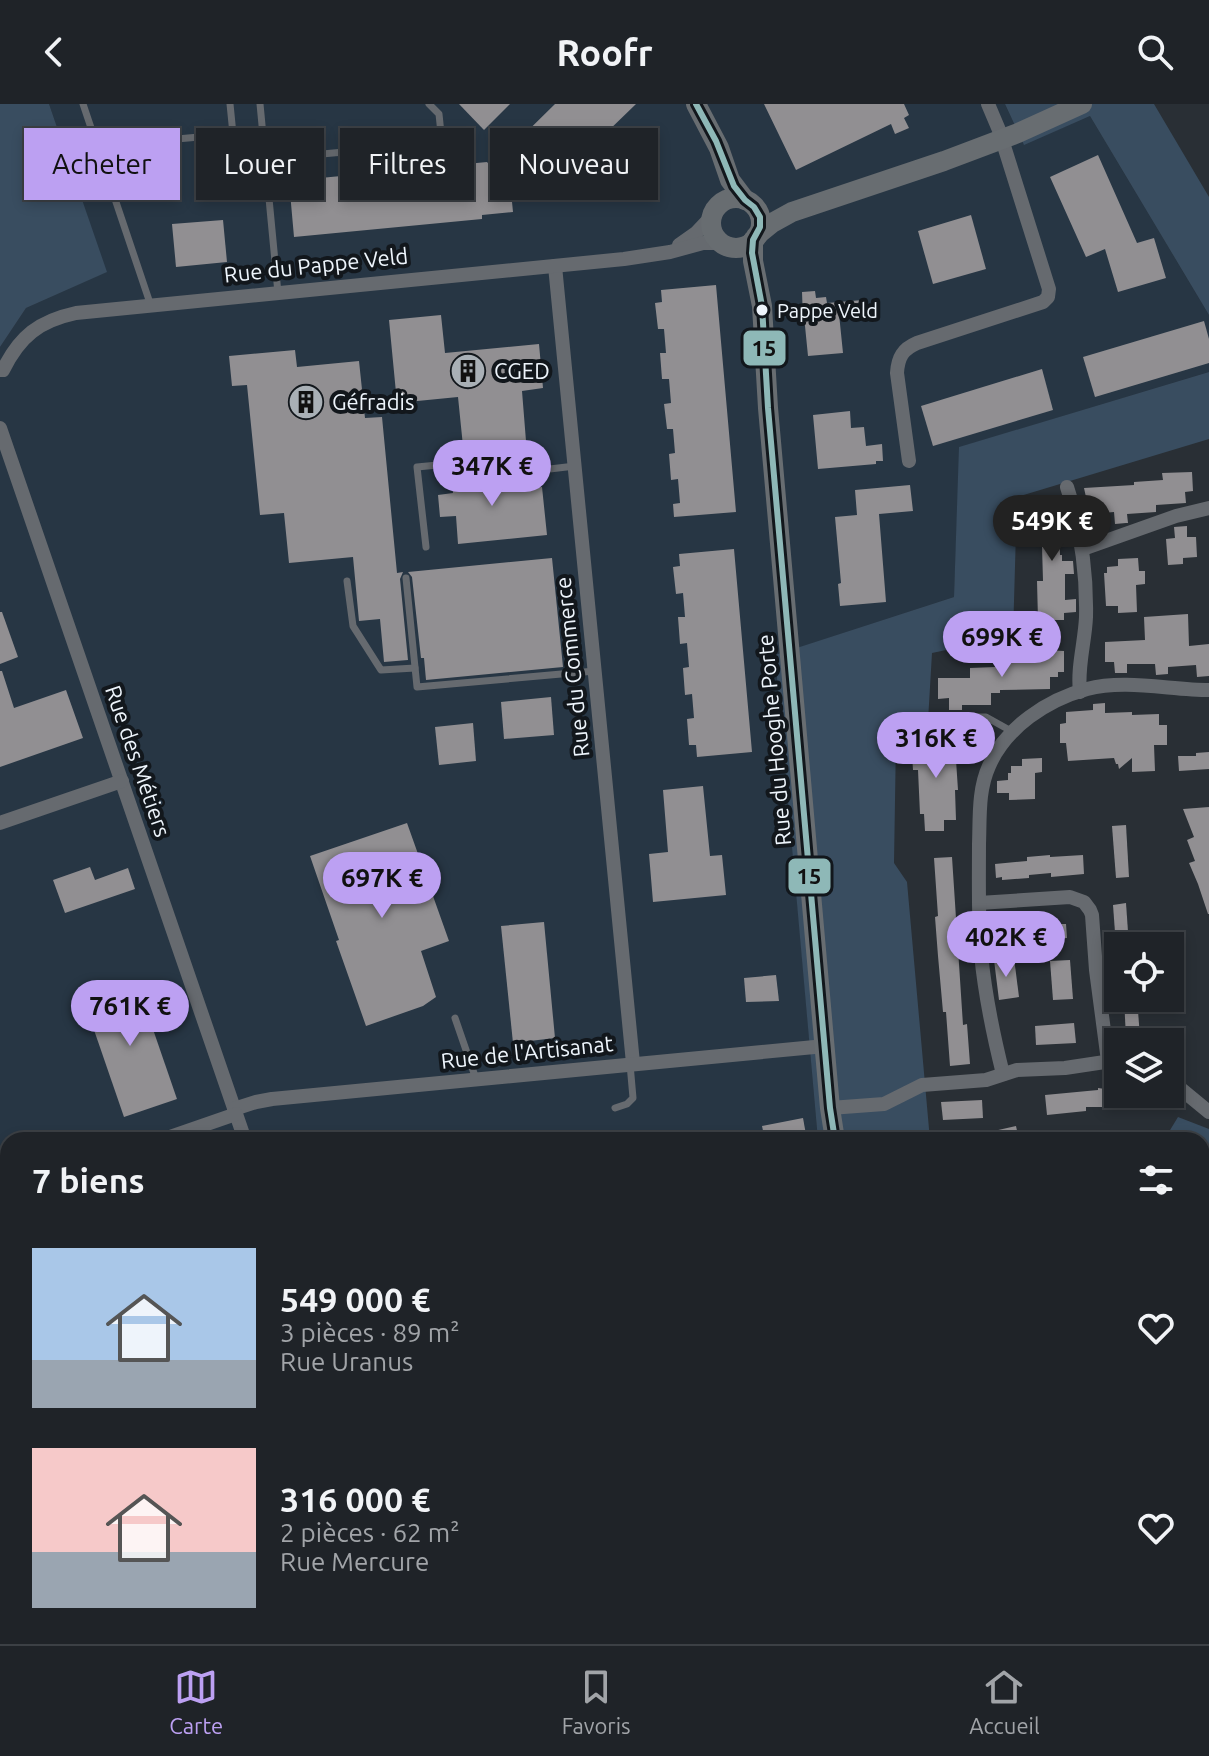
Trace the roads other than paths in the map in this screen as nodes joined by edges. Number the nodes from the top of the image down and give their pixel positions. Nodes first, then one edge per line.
1 (83, 104) edge
2 (230, 104) edge
3 (260, 104) edge
4 (429, 104) edge
5 (696, 104) edge
6 (988, 104) edge
7 (1082, 104) edge
8 (92, 128) edge
9 (232, 128) edge
10 (262, 128) edge
11 (710, 129) junction
12 (1002, 139) junction
13 (324, 154) edge
14 (116, 200) edge
15 (269, 200) edge
16 (750, 203) junction
17 (817, 203) junction
18 (715, 211) junction
19 (755, 238) junction
20 (723, 244) junction
21 (661, 253) junction
22 (555, 266) junction
23 (278, 293) junction
24 (151, 306) junction
25 (762, 335) junction
26 (1, 374) edge
27 (0, 428) edge
28 (909, 461) dead end
29 (575, 466) junction
30 (1067, 487) dead end
31 (1209, 508) edge
32 (426, 547) dead end
33 (1083, 549) junction
34 (406, 578) dead end
35 (347, 581) dead end
36 (415, 668) junction
37 (595, 671) junction
38 (1209, 690) edge
39 (1080, 692) junction
40 (929, 717) dead end
41 (1013, 732) junction
42 (122, 781) junction
43 (0, 823) edge
44 (979, 903) junction
45 (455, 1018) dead end
46 (1107, 1028) edge
47 (825, 1046) junction
48 (1104, 1062) edge
49 (631, 1064) junction
50 (1003, 1074) junction
51 (476, 1079) junction
52 (1184, 1091) edge
53 (615, 1108) dead end
54 (830, 1108) junction
55 (235, 1111) junction
56 (1209, 1112) edge
57 (181, 1132) edge
58 (242, 1132) edge
59 (834, 1132) edge

1 - 8 lane
2 - 9 lane
3 - 10 lane
4 - 13 lane
5 - 11 street
6 - 12 street
7 - 12 street
11 - 16 street
11 - 18 street
12 - 17 street
12 - 28 street
14 - 24 lane
15 - 23 lane
16 - 17 street
16 - 18 street
16 - 19 street
17 - 19 street
18 - 20 street
18 - 21 street, Rue du Pappe Veld
19 - 20 street
19 - 25 street, Rue du Hooghe Porte
20 - 21 street, Rue du Pappe Veld
20 - 25 street, Rue du Hooghe Porte
21 - 22 street, Rue du Pappe Veld
22 - 23 street, Rue du Pappe Veld
22 - 29 street, Rue du Commerce
23 - 24 street, Rue du Pappe Veld
24 - 26 street, Rue du Pappe Veld
25 - 47 street, Rue du Hooghe Porte
27 - 42 street, Rue des Métiers
29 - 32 lane
29 - 37 street, Rue du Commerce
30 - 33 street
31 - 33 street
33 - 39 street
34 - 36 lane
35 - 36 lane
36 - 37 lane
37 - 49 street, Rue du Commerce
38 - 39 street
39 - 41 street
40 - 41 lane
41 - 44 street
42 - 43 street
42 - 55 street, Rue des Métiers
44 - 46 street
44 - 50 street
45 - 51 lane
47 - 49 street, Rue de l'Artisanat
47 - 54 street, Rue du Hooghe Porte
48 - 50 street
49 - 51 street, Rue de l'Artisanat
49 - 53 lane
50 - 54 street
51 - 55 street, Rue de l'Artisanat
52 - 56 street
54 - 59 street, Rue du Hooghe Porte
55 - 57 street, Rue de l'Artisanat
55 - 58 street, Rue des Métiers

